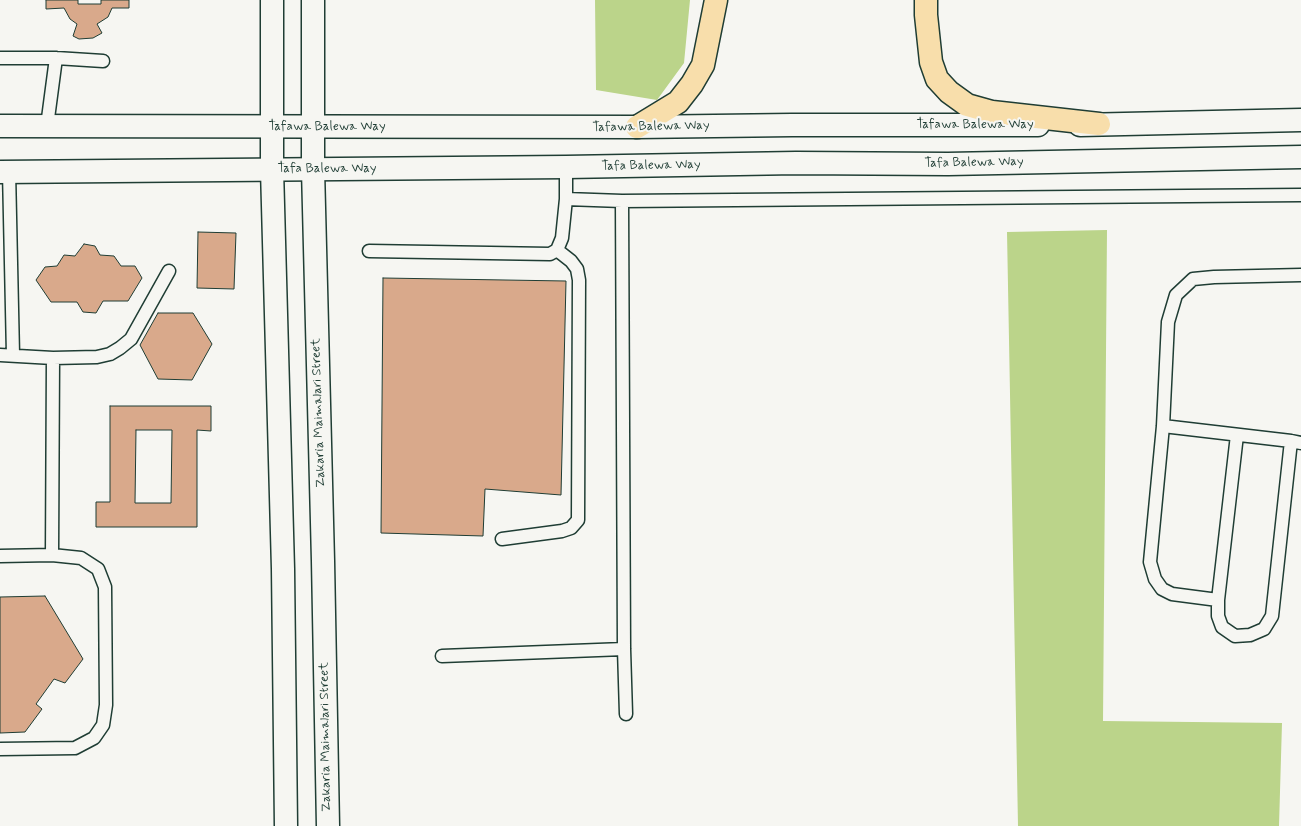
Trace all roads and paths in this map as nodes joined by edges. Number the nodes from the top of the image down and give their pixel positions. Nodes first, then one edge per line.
1 (272, 0) edge
2 (313, 0) edge
3 (716, 0) edge
4 (926, 0) edge
5 (0, 58) edge
6 (56, 58) junction
7 (103, 62) dead end
8 (1301, 120) edge
9 (1099, 124) junction
10 (0, 126) edge
11 (48, 126) junction
12 (272, 127) junction
13 (312, 127) junction
14 (637, 127) junction
15 (1301, 157) edge
16 (566, 167) junction
17 (272, 169) junction
18 (313, 169) junction
19 (5, 172) edge
20 (1301, 195) edge
21 (566, 199) junction
22 (622, 201) junction
23 (557, 250) junction
24 (370, 251) dead end
25 (169, 271) dead end
26 (1301, 275) edge
27 (0, 355) edge
28 (13, 355) junction
29 (53, 358) junction
30 (1163, 426) junction
31 (1237, 435) junction
32 (1296, 442) edge
33 (502, 539) dead end
34 (52, 555) junction
35 (0, 556) edge
36 (1218, 600) junction
37 (624, 649) junction
38 (442, 656) dead end
39 (626, 714) dead end
40 (0, 749) edge
41 (286, 826) edge
42 (328, 826) edge

1 - 12 main road
2 - 13 main road, Zakaria Maimalari Street
3 - 14 main road
4 - 9 main road
5 - 6 lane
6 - 7 lane
6 - 11 lane
8 - 9 main road, Tafawa Balewa Way
9 - 14 main road, Tafawa Balewa Way
10 - 11 main road, Tafawa Balewa Way
11 - 12 main road, Tafawa Balewa Way
12 - 13 main road, Tafawa Balewa Way
12 - 17 main road
13 - 14 main road, Tafawa Balewa Way
13 - 18 main road, Zakaria Maimalari Street
15 - 16 main road, Tafa Balewa Way
16 - 18 main road, Tafa Balewa Way
16 - 21 lane
17 - 18 main road, Tafa Balewa Way
17 - 19 main road, Tafa Balewa Way
17 - 41 main road
18 - 42 main road, Zakaria Maimalari Street
19 - 28 lane
20 - 22 lane
21 - 22 lane
21 - 23 lane
22 - 37 lane
23 - 24 lane
23 - 33 lane
25 - 29 lane
26 - 30 lane
27 - 28 lane
28 - 29 lane
29 - 34 lane
30 - 31 lane
30 - 36 lane
31 - 32 lane
31 - 36 lane
32 - 36 lane
34 - 35 lane
34 - 40 lane
37 - 38 lane
37 - 39 lane

